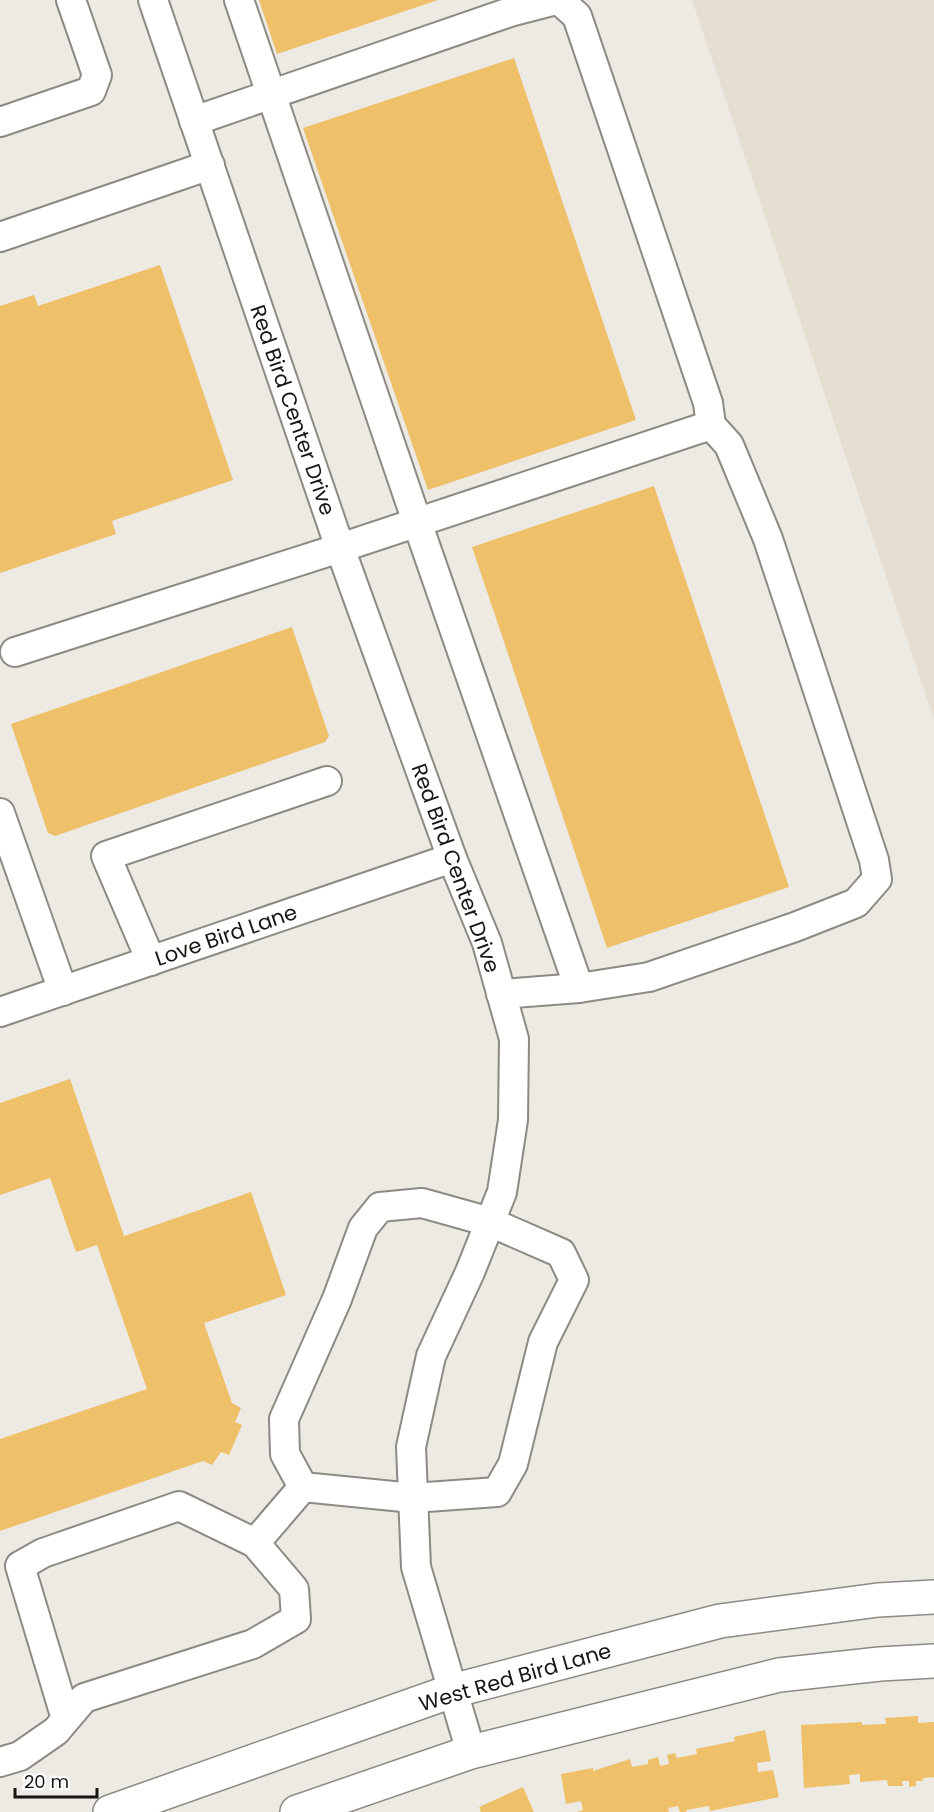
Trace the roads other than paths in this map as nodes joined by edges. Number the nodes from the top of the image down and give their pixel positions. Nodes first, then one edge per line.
1 (70, 0) edge
2 (153, 0) edge
3 (239, 0) edge
4 (558, 0) edge
5 (270, 95) junction
6 (194, 121) junction
7 (0, 123) edge
8 (210, 165) junction
9 (0, 237) edge
10 (711, 425) junction
11 (417, 522) junction
12 (340, 548) junction
13 (15, 652) dead end
14 (327, 781) dead end
15 (0, 813) edge
16 (452, 858) junction
17 (11, 877) edge
18 (151, 961) junction
19 (579, 988) junction
20 (63, 991) junction
21 (501, 994) junction
22 (0, 1012) edge
23 (490, 1222) junction
24 (303, 1487) junction
25 (413, 1498) junction
26 (255, 1543) junction
27 (934, 1597) edge
28 (934, 1661) edge
29 (452, 1691) junction
30 (66, 1719) junction
31 (471, 1752) junction
32 (0, 1762) edge
33 (110, 1812) edge
34 (297, 1812) edge

1 - 7 street
2 - 6 street, Red Bird Center Drive
3 - 5 street
4 - 5 street
4 - 10 street
5 - 6 street
5 - 11 street
6 - 8 street, Red Bird Center Drive
8 - 9 street
8 - 12 street, Red Bird Center Drive
10 - 11 street
10 - 19 street
11 - 12 street
11 - 19 street
12 - 13 street
12 - 16 street, Red Bird Center Drive
14 - 18 street
15 - 17 street
16 - 18 street, Love Bird Lane
16 - 21 street, Red Bird Center Drive
17 - 20 street
18 - 20 street, Love Bird Lane
19 - 21 street
20 - 22 street, Love Bird Lane
21 - 23 street, Red Bird Center Drive
23 - 24 street
23 - 25 street, Red Bird Center Drive
23 - 25 street
24 - 25 street
24 - 26 street
25 - 29 street, Red Bird Center Drive
26 - 30 street
26 - 30 street
27 - 29 main road, West Red Bird Lane
28 - 31 main road
29 - 31 street, Red Bird Center Drive
29 - 33 main road, West Red Bird Lane
30 - 32 street
31 - 34 main road

